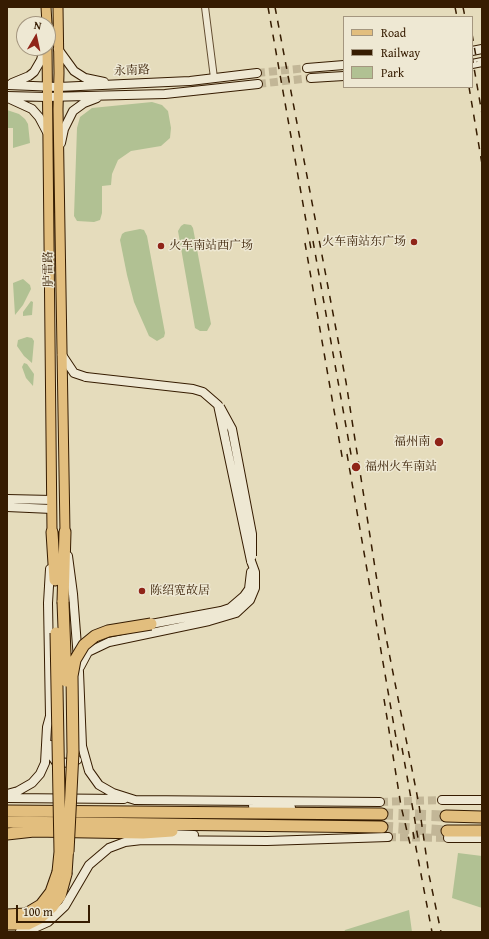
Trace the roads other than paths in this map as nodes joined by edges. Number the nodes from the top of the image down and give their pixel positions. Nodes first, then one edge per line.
1 (58, 7) edge
2 (204, 7) edge
3 (58, 48) junction
4 (42, 56) edge
5 (46, 56) edge
6 (343, 65) edge
7 (307, 68) tunnel mouth
8 (257, 73) tunnel mouth
9 (343, 76) edge
10 (214, 78) junction
11 (311, 78) tunnel mouth
12 (7, 84) edge
13 (117, 84) junction
14 (258, 84) tunnel mouth
15 (47, 87) junction
16 (58, 87) junction
17 (106, 96) junction
18 (7, 97) edge
19 (47, 97) junction
20 (58, 97) junction
21 (48, 134) junction
22 (58, 154) junction
23 (62, 355) junction
24 (7, 499) edge
25 (52, 505) junction
26 (7, 506) edge
27 (52, 532) junction
28 (65, 532) junction
29 (59, 602) junction
30 (152, 628) junction
31 (79, 672) junction
32 (50, 716) junction
33 (82, 746) junction
34 (7, 794) edge
35 (7, 798) edge
36 (135, 800) junction
37 (442, 800) tunnel mouth
38 (482, 800) edge
39 (200, 801) junction
40 (380, 802) tunnel mouth
41 (7, 811) edge
42 (356, 814) junction
43 (382, 814) tunnel mouth
44 (446, 816) tunnel mouth
45 (482, 817) edge
46 (7, 822) edge
47 (250, 825) junction
48 (382, 826) tunnel mouth
49 (482, 831) edge
50 (143, 833) junction
51 (7, 834) edge
52 (447, 834) joint
53 (388, 838) tunnel mouth
54 (482, 838) edge
55 (267, 841) junction
56 (68, 852) junction
57 (62, 873) junction
58 (7, 915) edge
59 (7, 924) edge
60 (20, 932) edge

1 - 3 main road, 胪雷路
2 - 10 street
3 - 13 main road
3 - 16 main road, 胪雷路
4 - 12 main road
5 - 15 main road, 胪雷路
6 - 7 main road
8 - 10 main road, 永南路
9 - 11 main road
10 - 13 main road, 永南路
12 - 15 main road, 永南路
13 - 16 main road, 永南路
14 - 17 main road
15 - 16 main road, 永南路
15 - 19 main road, 胪雷路
16 - 20 main road, 胪雷路
17 - 20 main road
17 - 22 main road
18 - 19 main road
18 - 21 main road
19 - 20 main road
19 - 21 main road, 胪雷路
20 - 22 main road, 胪雷路
21 - 25 main road, 胪雷路
22 - 23 main road, 胪雷路
23 - 28 main road, 胪雷路
23 - 30 main road, bridge
24 - 25 main road
25 - 26 main road
25 - 27 main road, 胪雷路
27 - 29 highway
27 - 32 main road
28 - 29 highway
28 - 31 main road
29 - 56 highway, bridge
29 - 57 highway, bridge
30 - 31 main road
30 - 56 highway, bridge
31 - 33 main road
32 - 33 main road
32 - 34 main road
33 - 36 main road
35 - 36 main road
36 - 39 main road
37 - 38 main road
39 - 40 main road
39 - 42 main road
41 - 42 highway
42 - 43 highway
44 - 45 highway
46 - 47 highway
47 - 48 highway
47 - 50 highway
49 - 52 highway
50 - 51 highway
50 - 55 main road
52 - 54 main road
53 - 55 main road
55 - 60 main road
56 - 57 highway, bridge
57 - 58 highway
57 - 59 highway

